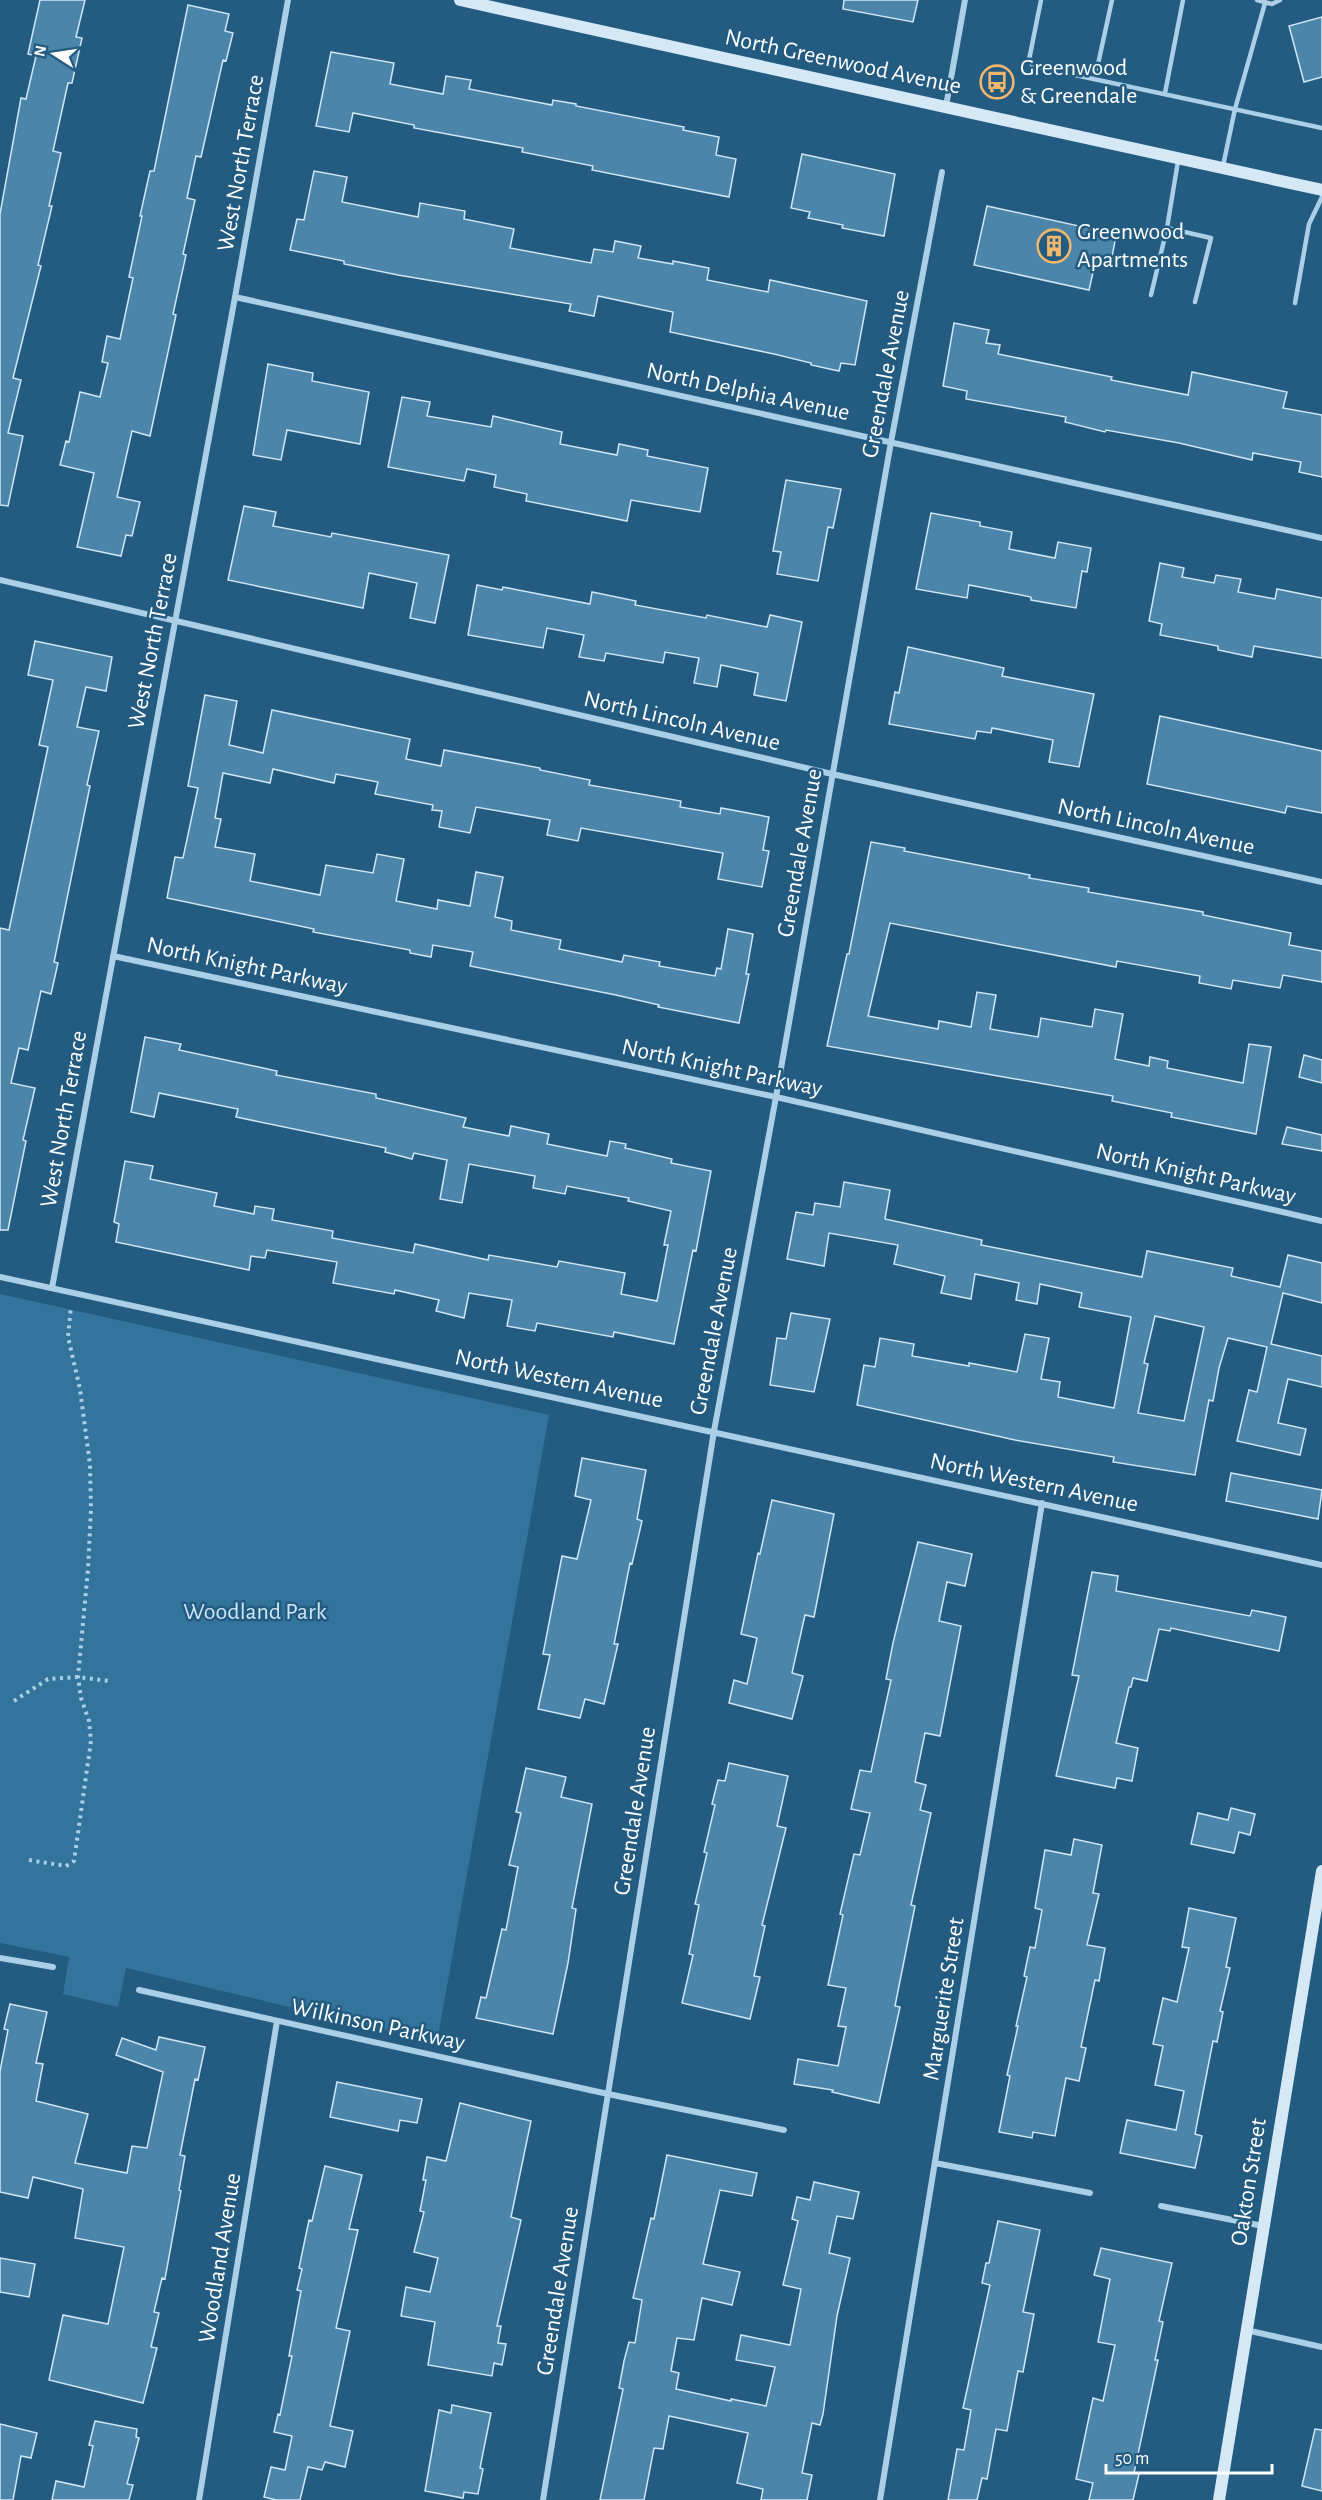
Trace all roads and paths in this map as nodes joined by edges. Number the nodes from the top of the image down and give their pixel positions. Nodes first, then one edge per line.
1 (288, 0) edge
2 (460, 0) edge
3 (965, 0) edge
4 (1041, 0) edge
5 (1112, 0) edge
6 (1183, 0) edge
7 (1257, 0) edge
8 (1281, 0) edge
9 (1265, 3) junction
10 (1095, 78) junction
11 (1165, 93) junction
12 (946, 106) junction
13 (1235, 109) junction
14 (1322, 128) edge
15 (1178, 158) junction
16 (1223, 168) junction
17 (942, 172) dead end
18 (1322, 190) edge
19 (1322, 197) edge
20 (1167, 228) junction
21 (1151, 295) dead end
22 (235, 297) junction
23 (1195, 302) dead end
24 (1295, 303) dead end
25 (891, 442) junction
26 (1322, 538) edge
27 (0, 580) edge
28 (176, 621) junction
29 (832, 774) junction
30 (1322, 882) edge
31 (113, 956) junction
32 (776, 1097) junction
33 (1322, 1221) edge
34 (0, 1276) edge
35 (52, 1288) junction
36 (74, 1292) junction
37 (714, 1431) junction
38 (1042, 1503) junction
39 (1322, 1565) edge
40 (78, 1677) junction
41 (109, 1681) dead end
42 (14, 1701) dead end
43 (29, 1860) dead end
44 (1322, 1870) edge
45 (0, 1958) edge
46 (53, 1967) dead end
47 (139, 1990) dead end
48 (277, 2021) junction
49 (608, 2094) junction
50 (784, 2130) dead end
51 (935, 2163) junction
52 (1090, 2193) dead end
53 (1161, 2206) dead end
54 (1263, 2226) junction
55 (1246, 2330) junction
56 (1322, 2346) edge
57 (199, 2500) edge
58 (543, 2500) edge
59 (880, 2500) edge
60 (1219, 2500) edge

1 - 22 street, West North Terrace
2 - 12 main road, North Greenwood Avenue
3 - 12 street
4 - 10 lane
5 - 10 lane
6 - 11 lane
7 - 9 lane
8 - 9 lane
9 - 13 lane
10 - 11 lane
11 - 13 lane
12 - 15 main road, North Greenwood Avenue
13 - 14 lane
13 - 16 lane
15 - 16 main road, North Greenwood Avenue
15 - 20 lane
16 - 18 main road, North Greenwood Avenue
17 - 25 street, Greendale Avenue
19 - 24 lane
20 - 21 lane
20 - 23 lane
22 - 25 street, North Delphia Avenue
22 - 28 street, West North Terrace
25 - 26 street, North Delphia Avenue
25 - 29 street, Greendale Avenue
27 - 28 street, North Lincoln Avenue
28 - 29 street, North Lincoln Avenue
28 - 31 street, West North Terrace
29 - 30 street, North Lincoln Avenue
29 - 32 street, Greendale Avenue
31 - 32 street, North Knight Parkway
31 - 35 street, West North Terrace
32 - 33 street, North Knight Parkway
32 - 37 street, Greendale Avenue
34 - 35 street, North Western Avenue
35 - 36 street, North Western Avenue
36 - 37 street, North Western Avenue
36 - 40 path
37 - 38 street, North Western Avenue
37 - 49 street, Greendale Avenue
38 - 39 street, North Western Avenue
38 - 51 street, Marguerite Street
40 - 41 path
40 - 42 path
40 - 43 path
44 - 54 main road, Oakton Street
45 - 46 street
47 - 48 street, Wilkinson Parkway
48 - 49 street, Wilkinson Parkway
48 - 57 street, Woodland Avenue
49 - 50 street, Wilkinson Parkway
49 - 58 street, Greendale Avenue
51 - 52 street
51 - 59 street, Marguerite Street
53 - 54 street
54 - 55 main road, Oakton Street
55 - 56 street
55 - 60 main road, Oakton Street

